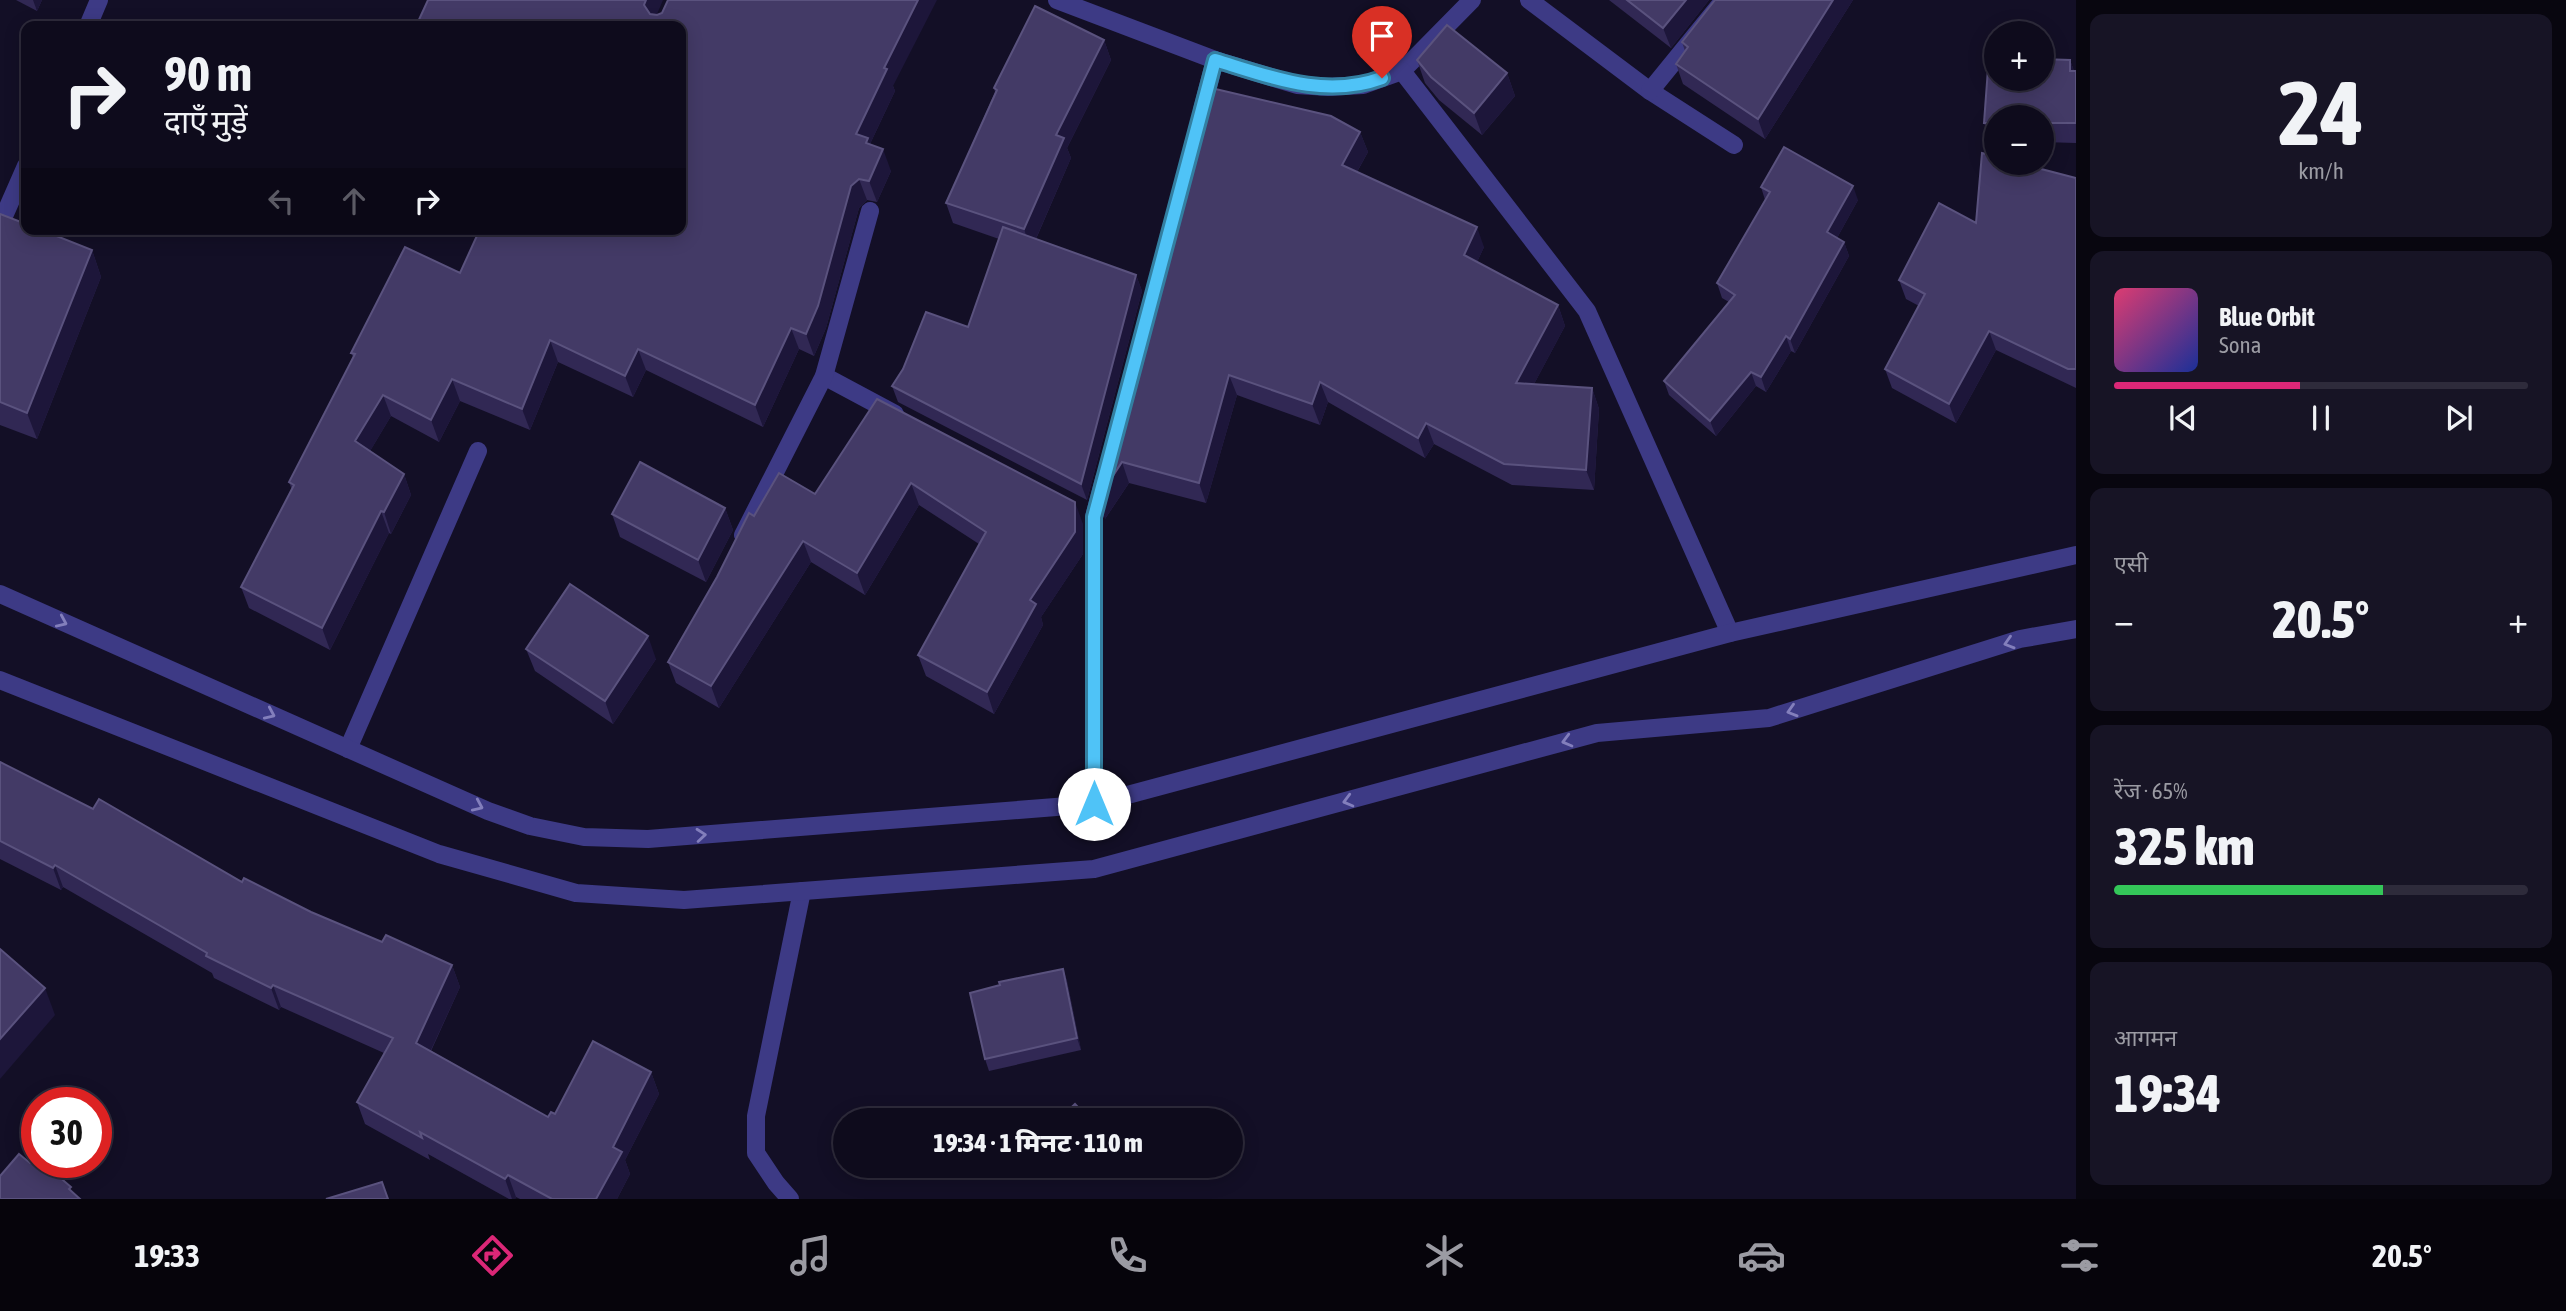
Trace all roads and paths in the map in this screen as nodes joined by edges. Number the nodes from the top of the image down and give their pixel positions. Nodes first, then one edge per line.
1 (99, 0) edge
2 (1057, 0) edge
3 (1472, 0) edge
4 (1530, 0) edge
5 (1724, 0) edge
6 (90, 21) edge
7 (1215, 60) junction
8 (1402, 71) junction
9 (1650, 91) junction
10 (1197, 127) edge
11 (1734, 145) dead end
12 (21, 177) edge
13 (870, 211) dead end
14 (0, 225) edge
15 (824, 376) junction
16 (910, 421) edge
17 (478, 451) dead end
18 (1108, 463) edge
19 (737, 547) edge
20 (2076, 555) edge
21 (0, 594) edge
22 (2076, 629) edge
23 (1730, 634) junction
24 (0, 680) edge
25 (348, 749) junction
26 (1094, 804) junction
27 (803, 891) junction
28 (790, 1199) edge

1 - 6 street
2 - 7 street
3 - 8 street
4 - 9 street
5 - 9 street
7 - 8 street
7 - 10 street
8 - 23 street
9 - 11 street
12 - 14 street
13 - 15 street
15 - 16 street
15 - 19 street
17 - 25 street
18 - 26 street
20 - 23 street
21 -> 25 street
22 -> 27 street
23 - 26 street
24 - 27 street
25 -> 26 street
27 - 28 street

